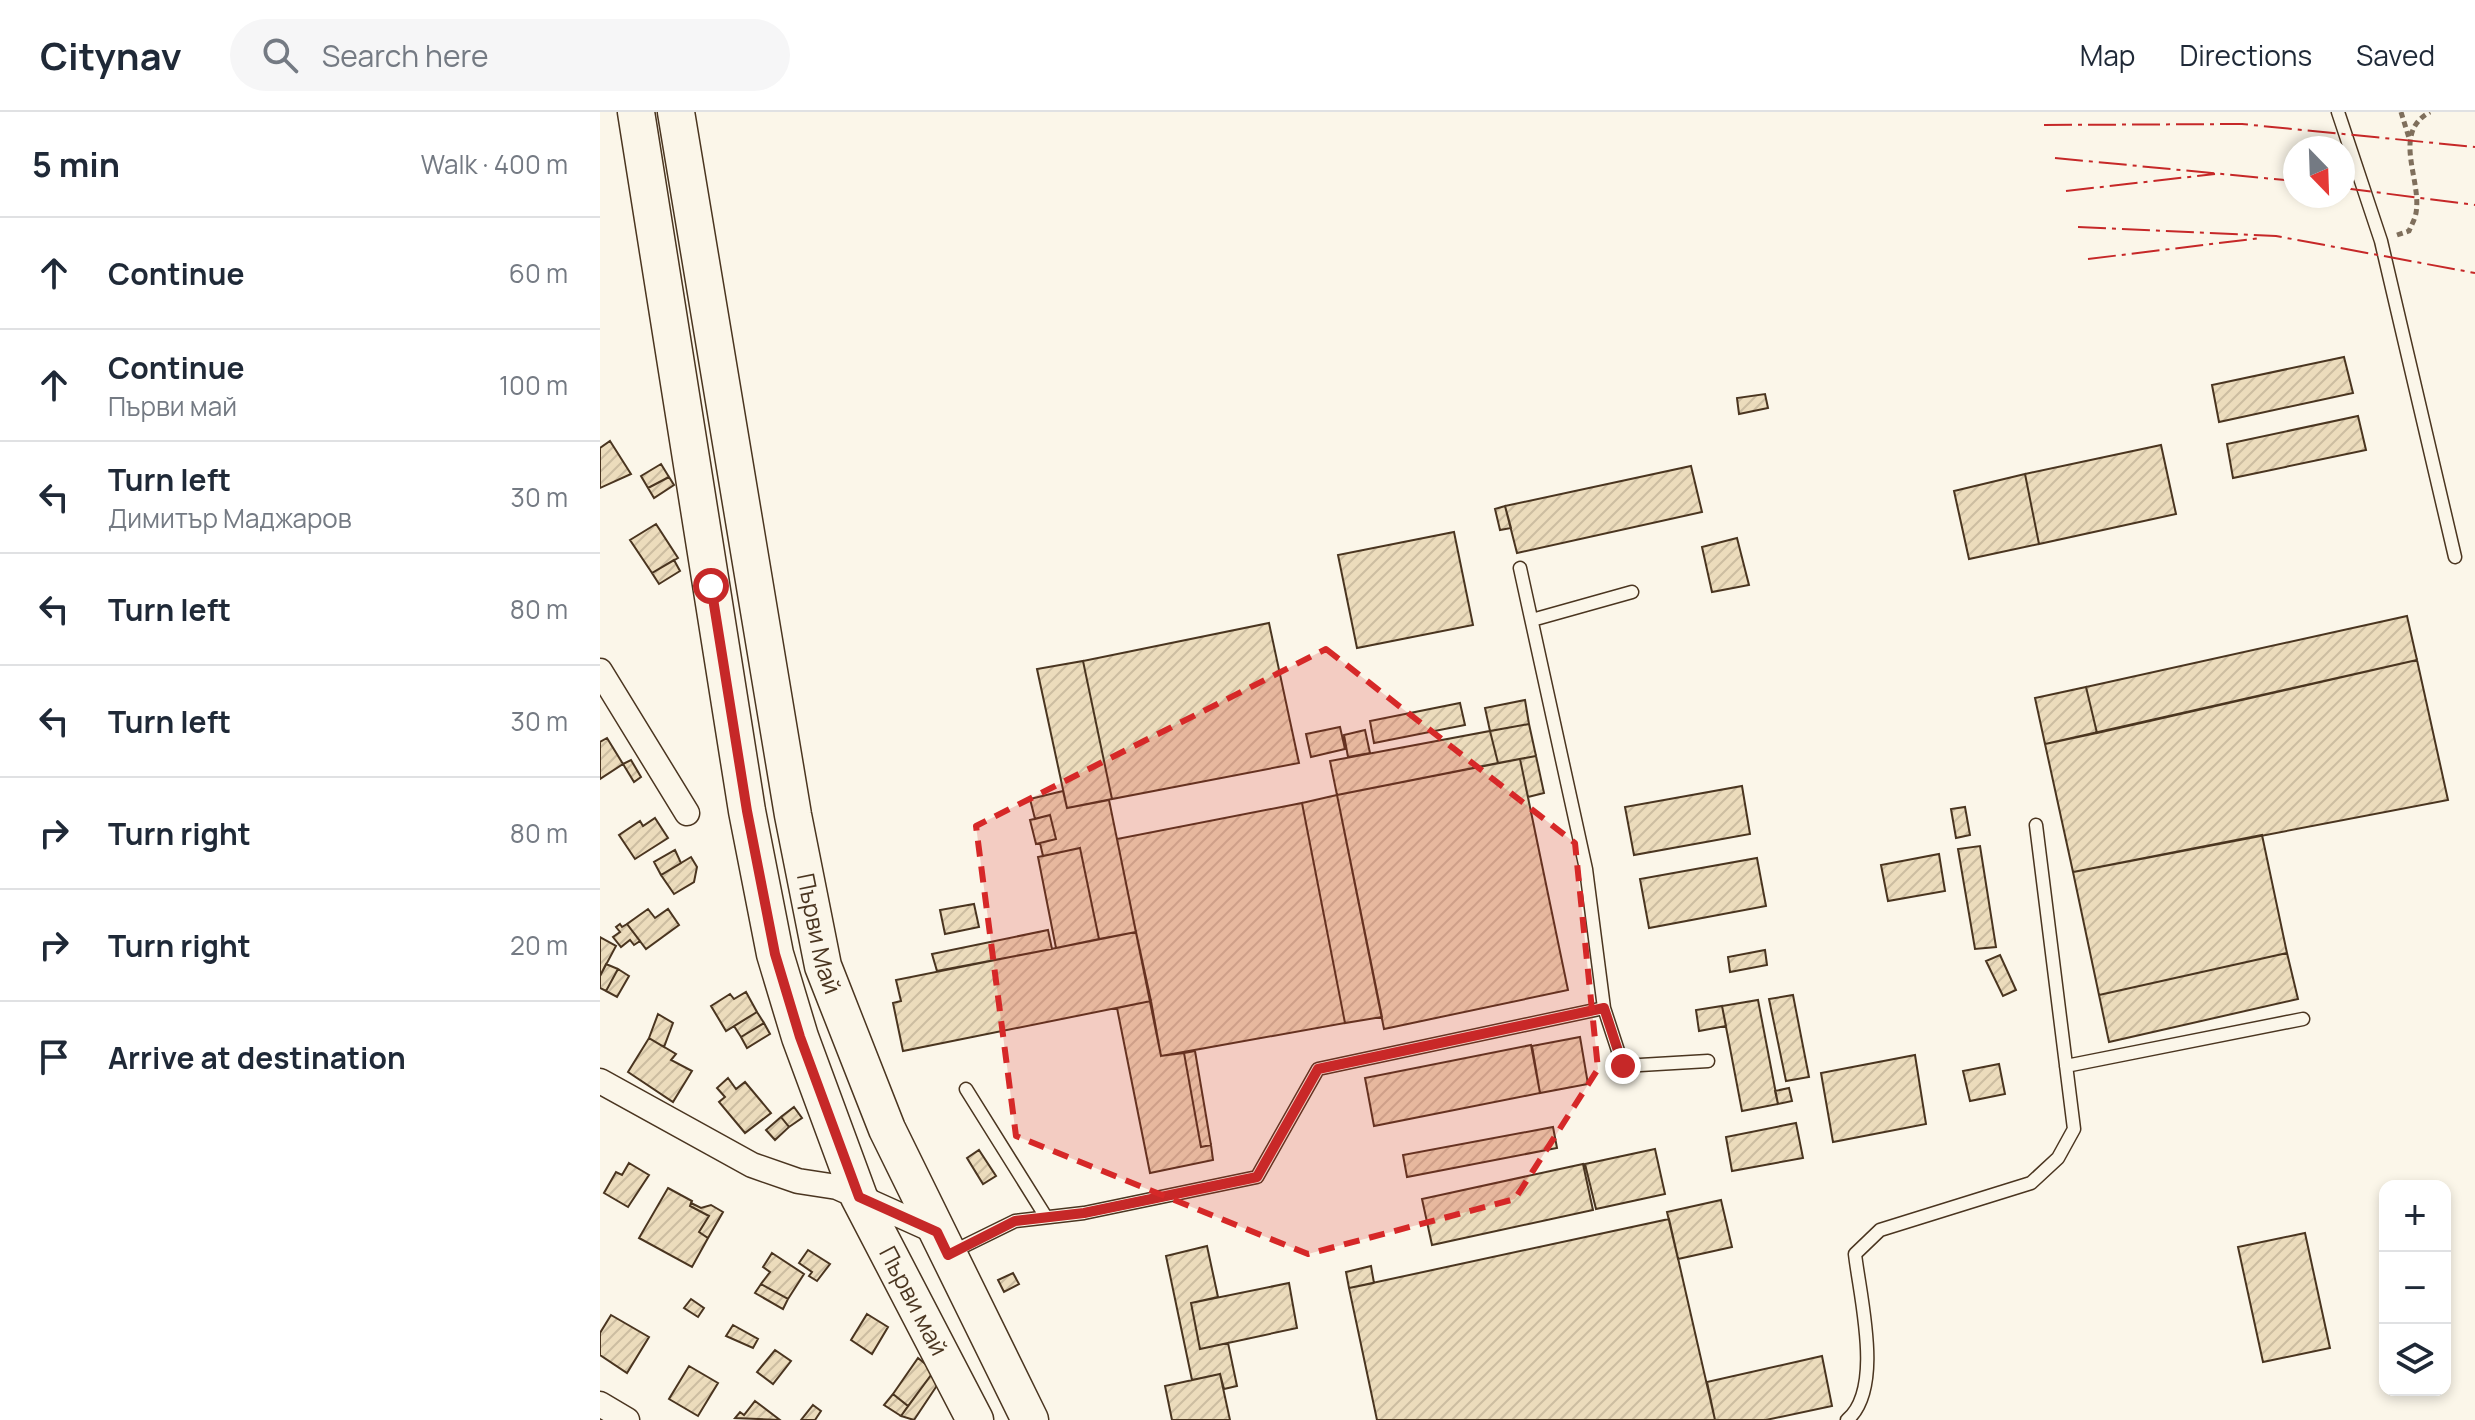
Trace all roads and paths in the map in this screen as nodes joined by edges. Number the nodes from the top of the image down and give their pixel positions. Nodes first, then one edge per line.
1 (636, 112) edge
2 (676, 112) edge
3 (2338, 112) edge
4 (2401, 112) edge
5 (2430, 112) edge
6 (2409, 138) junction
7 (2381, 241) junction
8 (2455, 557) dead end
9 (1520, 568) dead end
10 (1632, 592) dead end
11 (1532, 620) junction
12 (600, 671) edge
13 (687, 813) dead end
14 (2036, 825) dead end
15 (1604, 1008) junction
16 (2303, 1019) dead end
17 (1708, 1061) dead end
18 (2066, 1066) junction
19 (600, 1081) edge
20 (966, 1089) dead end
21 (859, 1197) junction
22 (1046, 1217) junction
23 (942, 1243) junction
24 (600, 1404) edge
25 (627, 1420) edge
26 (975, 1420) edge
27 (1030, 1420) edge
28 (1847, 1420) edge

1 - 21 main road, Първи май
2 - 23 main road, Първи Май
3 - 7 lane
4 - 6 path
5 - 6 path
6 - 7 path
7 - 8 lane
9 - 11 lane
10 - 11 lane
11 - 15 lane
12 - 13 street
14 - 18 lane
15 - 17 lane
15 - 22 lane
16 - 18 lane
18 - 28 lane
19 - 21 street
20 - 22 lane
21 - 23 street
21 - 26 main road, Първи май
22 - 23 lane
23 - 27 main road
24 - 25 street

